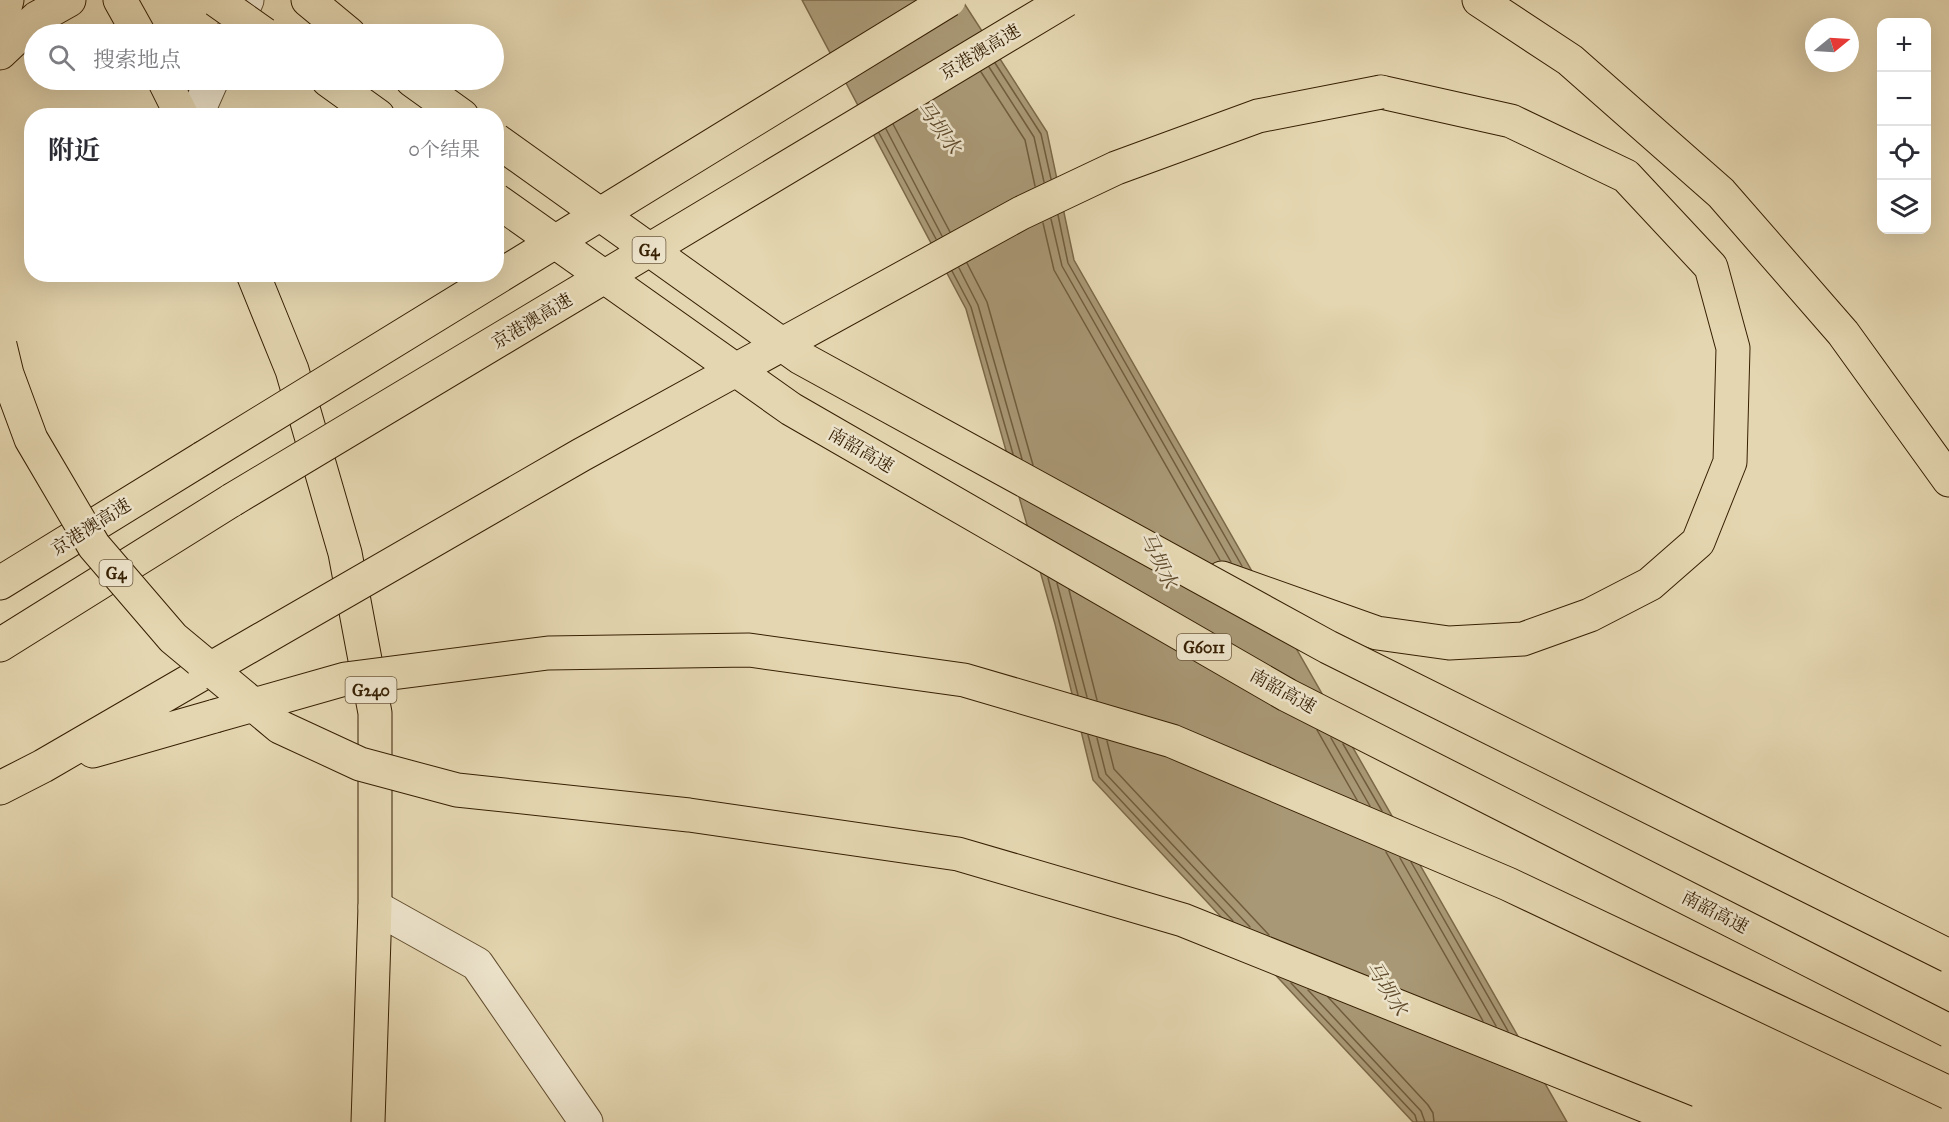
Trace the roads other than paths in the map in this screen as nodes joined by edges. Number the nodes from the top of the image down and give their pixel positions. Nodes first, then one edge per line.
1 (7, 0) edge
2 (69, 0) edge
3 (120, 0) edge
4 (216, 0) edge
5 (247, 0) edge
6 (308, 0) edge
7 (949, 0) edge
8 (1066, 0) edge
9 (1479, 0) edge
10 (31, 24) edge
11 (133, 24) edge
12 (236, 24) edge
13 (250, 24) edge
14 (337, 24) edge
15 (0, 26) edge
16 (24, 31) edge
17 (0, 53) edge
18 (169, 90) edge
19 (208, 90) edge
20 (342, 90) edge
21 (426, 90) edge
22 (178, 108) edge
23 (200, 108) edge
24 (367, 108) edge
25 (451, 108) edge
26 (504, 146) edge
27 (504, 206) edge
28 (504, 273) edge
29 (256, 282) edge
30 (490, 282) edge
31 (0, 345) edge
32 (1949, 480) edge
33 (1170, 560) junction
34 (0, 583) edge
35 (0, 645) edge
36 (43, 766) junction
37 (0, 788) edge
38 (375, 907) junction
39 (1949, 956) edge
40 (1949, 1031) edge
41 (1949, 1094) edge
42 (368, 1122) edge
43 (586, 1122) edge
44 (1686, 1122) edge

1 - 15 highway
2 - 10 highway
3 - 11 highway
4 - 13 highway, bridge
5 - 12 street
6 - 14 highway
7 - 28 highway, 京港澳高速, bridge
8 - 35 highway, 京港澳高速 / G4, bridge
9 - 32 highway
16 - 17 highway
18 - 22 highway
19 - 23 street
20 - 24 highway
21 - 25 highway
26 - 33 highway, bridge
27 - 40 highway, 南韶高速 / G6011, bridge
29 - 38 highway, G240
30 - 34 highway, 京港澳高速, bridge
31 - 44 highway, bridge
33 - 36 highway, bridge
33 - 39 highway, bridge
36 - 37 highway
36 - 41 highway, bridge
38 - 42 highway, G240
38 - 43 street

